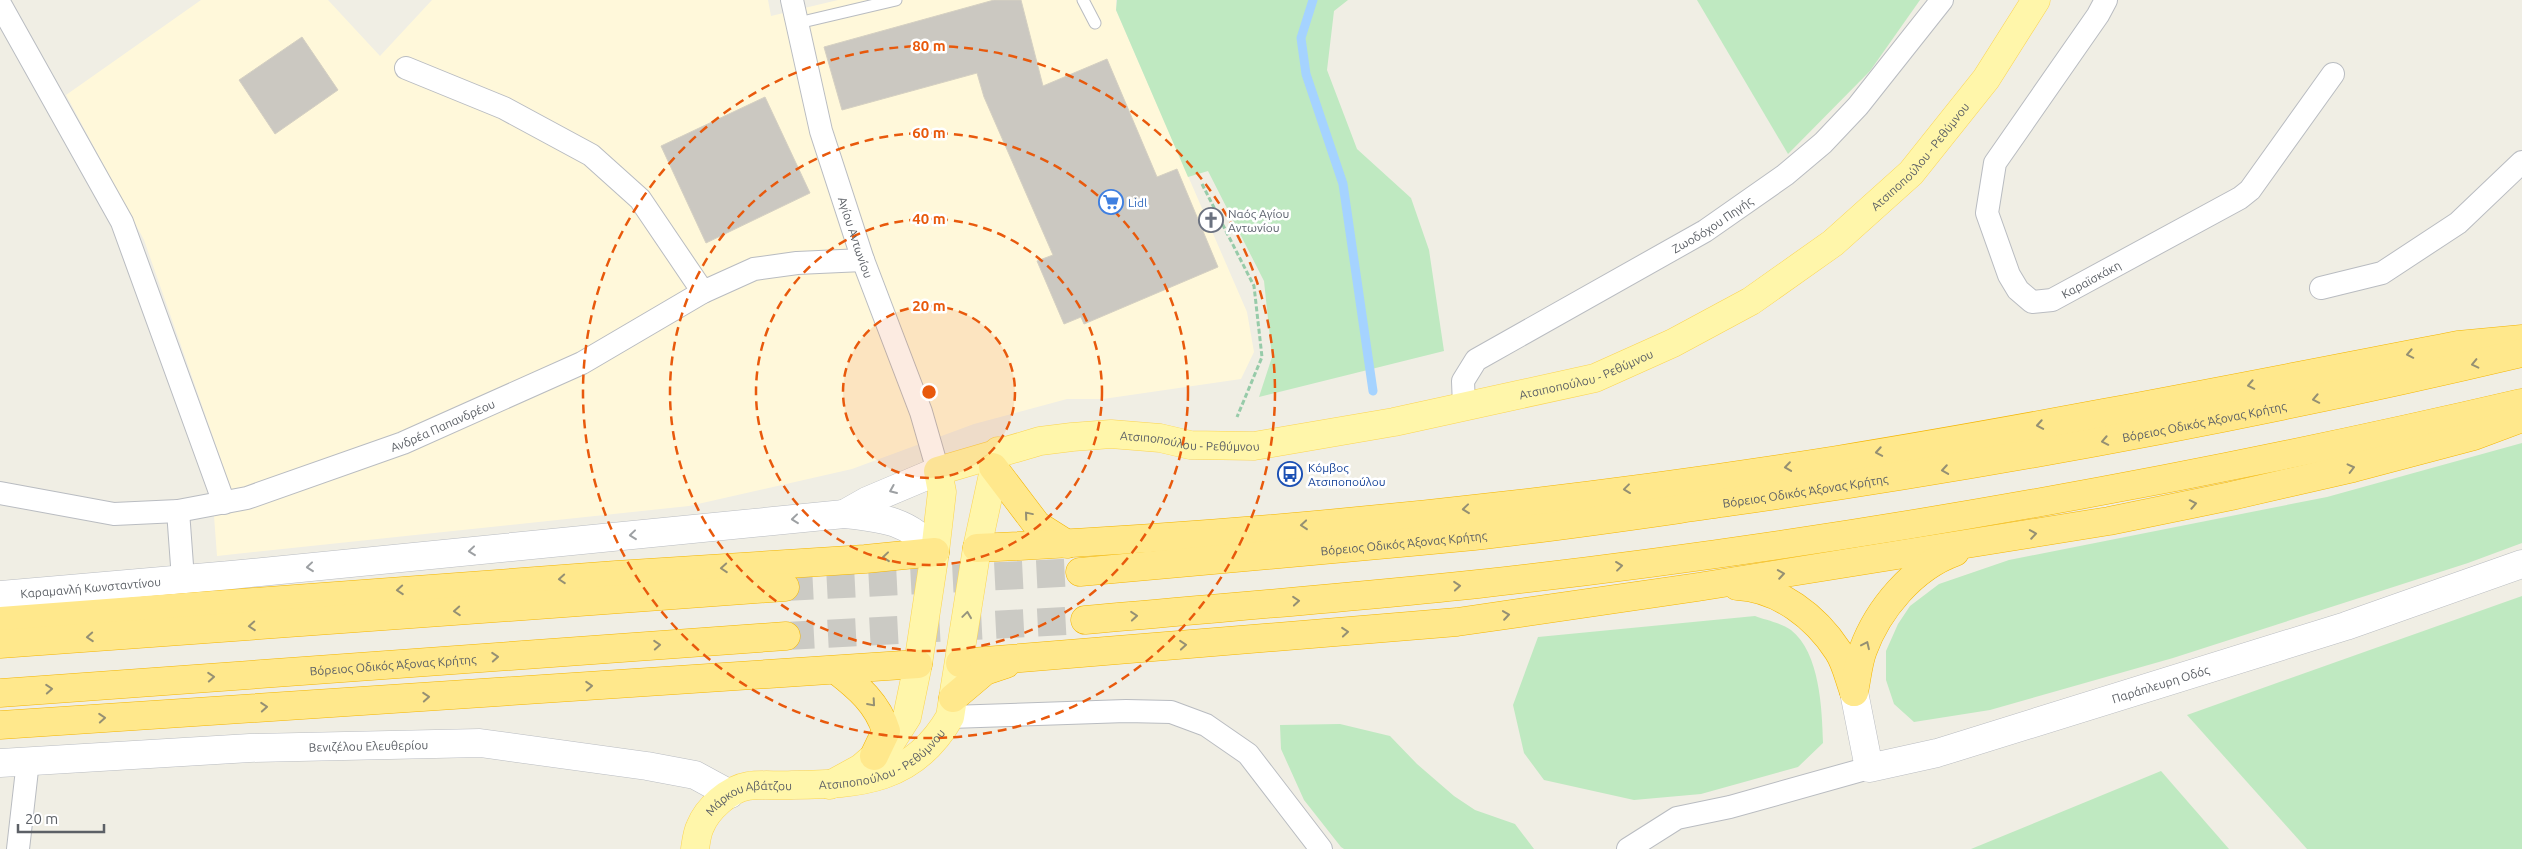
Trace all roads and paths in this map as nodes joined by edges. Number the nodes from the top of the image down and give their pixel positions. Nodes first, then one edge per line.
1 (792, 0) edge
2 (896, 0) edge
3 (1083, 0) edge
4 (1942, 0) edge
5 (2036, 0) edge
6 (2106, 0) edge
7 (0, 4) edge
8 (798, 23) junction
9 (1095, 23) dead end
10 (406, 68) dead end
11 (2333, 74) dead end
12 (2522, 162) edge
13 (1202, 184) dead end
14 (863, 260) junction
15 (2321, 288) dead end
16 (703, 292) junction
17 (2522, 339) edge
18 (2522, 353) edge
19 (2522, 403) edge
20 (1464, 406) junction
21 (2522, 418) edge
22 (1226, 445) junction
23 (996, 459) junction
24 (938, 471) junction
25 (0, 494) edge
26 (224, 503) junction
27 (178, 511) junction
28 (844, 514) junction
29 (1985, 542) junction
30 (1067, 544) junction
31 (976, 548) junction
32 (935, 552) junction
33 (2522, 564) edge
34 (1080, 572) tunnel mouth
35 (183, 579) junction
36 (785, 587) tunnel mouth
37 (1698, 587) junction
38 (0, 596) edge
39 (1085, 620) tunnel mouth
40 (0, 621) edge
41 (786, 636) tunnel mouth
42 (0, 644) edge
43 (1062, 655) junction
44 (960, 663) junction
45 (918, 664) junction
46 (836, 670) junction
47 (1854, 692) junction
48 (0, 693) edge
49 (952, 707) junction
50 (0, 725) edge
51 (874, 756) junction
52 (28, 761) junction
53 (0, 763) edge
54 (1868, 768) junction
55 (830, 785) junction
56 (730, 794) junction
57 (18, 849) edge
58 (695, 849) edge
59 (1321, 849) edge
60 (1628, 849) edge

1 - 8 street, Αγίου Αντωνίου
2 - 8 lane
3 - 9 lane
4 - 20 street, Ζωοδόχου Πηγής
5 - 20 main road, Ατσιποπούλου - Ρεθύμνου
6 - 11 street, Καραϊσκάκη
7 - 26 street
8 - 14 street, Αγίου Αντωνίου
10 - 16 street
12 - 15 street
13 - 22 path
14 - 16 street, Ανδρέα Παπανδρέου
14 - 24 street, Αγίου Αντωνίου
16 - 26 street, Ανδρέα Παπανδρέου
17 -> 30 highway
18 -> 34 highway, Βόρειος Οδικός Άξονας Κρήτης
39 -> 19 highway
20 - 22 main road, Ατσιποπούλου - Ρεθύμνου
29 -> 21 highway
22 - 23 main road, Ατσιποπούλου - Ρεθύμνου
23 - 24 main road, Ατσιποπούλου - Ρεθύμνου
30 -> 23 highway
23 - 31 main road, Ατσιποπούλου - Ρεθύμνου
24 -> 28 street
24 - 32 main road, Ατσιποπούλου - Ρεθύμνου
25 - 27 street, Ανδρέα Παπανδρέου
26 - 27 street, Ανδρέα Παπανδρέου
27 - 35 street
28 - 32 street
28 -> 35 street, Καραμανλή Κωνσταντίνου
37 -> 29 highway
47 -> 29 highway
30 - 31 highway
31 - 32 main road
44 -> 31 main road, Ατσιποπούλου - Ρεθύμνου
32 -> 40 highway
32 - 45 main road, Ατσιποπούλου - Ρεθύμνου
33 - 54 street, Παράπλευρη Οδός
35 - 38 street, Καραμανλή Κωνσταντίνου
36 -> 42 highway
43 -> 37 highway
37 - 47 highway
48 -> 41 highway, Βόρειος Οδικός Άξονας Κρήτης
43 - 44 highway
43 - 49 highway
44 - 45 main road
44 - 49 main road, Ατσιποπούλου - Ρεθύμνου
45 - 46 highway
45 - 51 main road, Ατσιποπούλου - Ρεθύμνου
50 -> 46 highway
46 -> 51 highway
47 - 54 street
49 - 55 main road, Ατσιποπούλου - Ρεθύμνου
49 - 59 street
51 - 55 main road, Ατσιποπούλου - Ρεθύμνου
52 - 53 street, Βενιζέλου Ελευθερίου
52 - 56 street, Βενιζέλου Ελευθερίου
52 - 57 street
54 - 60 street
55 - 56 main road, Μάρκου Αβάτζου
56 - 58 main road, Μάρκου Αβάτζου

